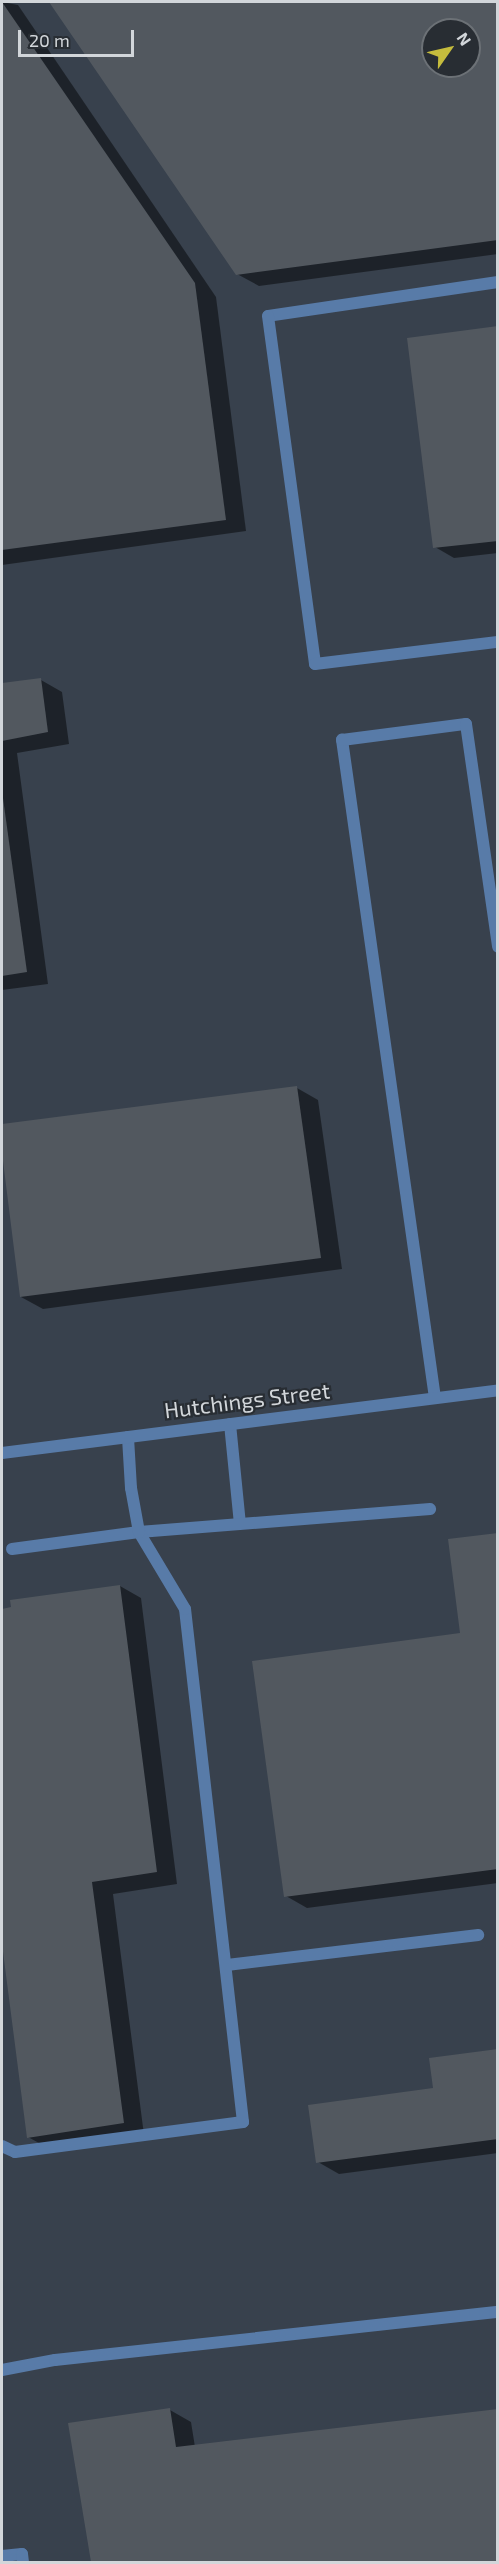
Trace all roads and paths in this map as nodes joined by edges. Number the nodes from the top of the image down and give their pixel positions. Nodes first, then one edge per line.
1 (498, 282) edge
2 (498, 642) edge
3 (498, 947) edge
4 (498, 1390) edge
5 (435, 1398) junction
6 (230, 1424) junction
7 (128, 1437) junction
8 (2, 1453) edge
9 (430, 1509) dead end
10 (240, 1524) junction
11 (139, 1532) junction
12 (12, 1549) dead end
13 (478, 1935) dead end
14 (227, 1965) junction
15 (2, 2146) edge
16 (498, 2312) edge
17 (2, 2370) edge
18 (2, 2556) edge
19 (23, 2562) edge

1 - 2 street
3 - 5 street
4 - 5 street, Hutchings Street
5 - 6 street, Hutchings Street
6 - 7 street, Hutchings Street
6 - 10 street
7 - 8 street, Hutchings Street
7 - 11 street
9 - 10 street
10 - 11 street
11 - 12 street
11 - 14 street
13 - 14 street
14 - 15 street
16 - 17 street
18 - 19 street

